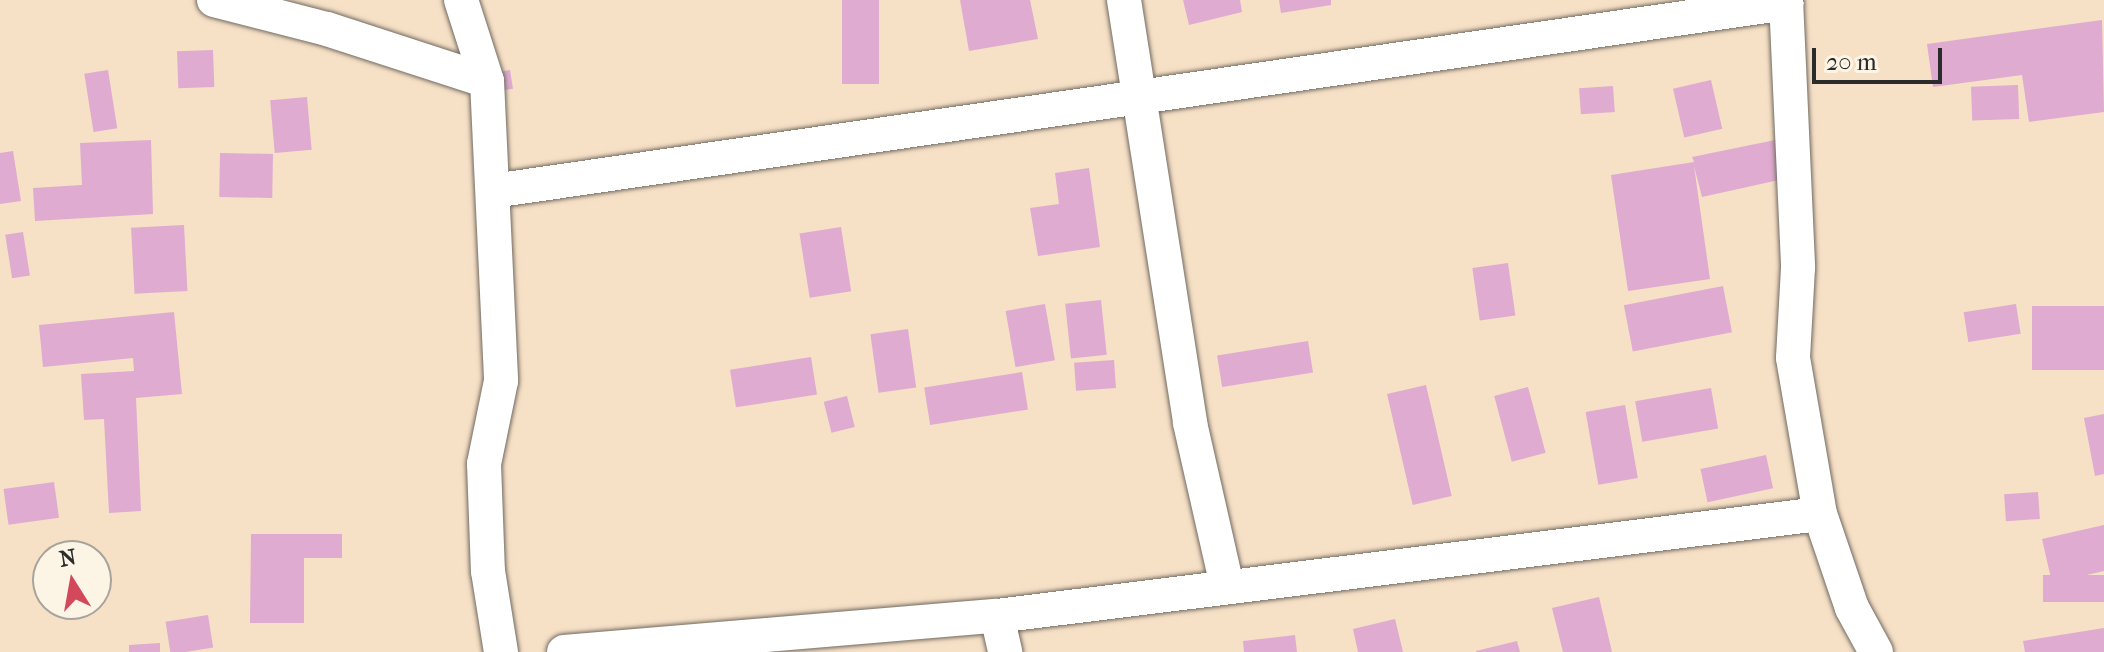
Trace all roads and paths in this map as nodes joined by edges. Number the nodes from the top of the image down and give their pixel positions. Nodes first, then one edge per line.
1 (214, 0) edge
2 (461, 0) edge
3 (1124, 0) edge
4 (1786, 1) edge
5 (487, 81) junction
6 (1139, 96) junction
7 (493, 191) junction
8 (1820, 514) junction
9 (1227, 586) junction
10 (997, 616) junction
11 (501, 652) edge
12 (564, 652) edge
13 (1005, 652) edge
14 (1876, 652) edge

1 - 5 street
2 - 5 street
3 - 6 street
4 - 6 street
4 - 8 street
5 - 7 street
6 - 7 street
6 - 9 street
7 - 11 street
8 - 9 street
8 - 14 street
9 - 10 street
10 - 12 street
10 - 13 street

